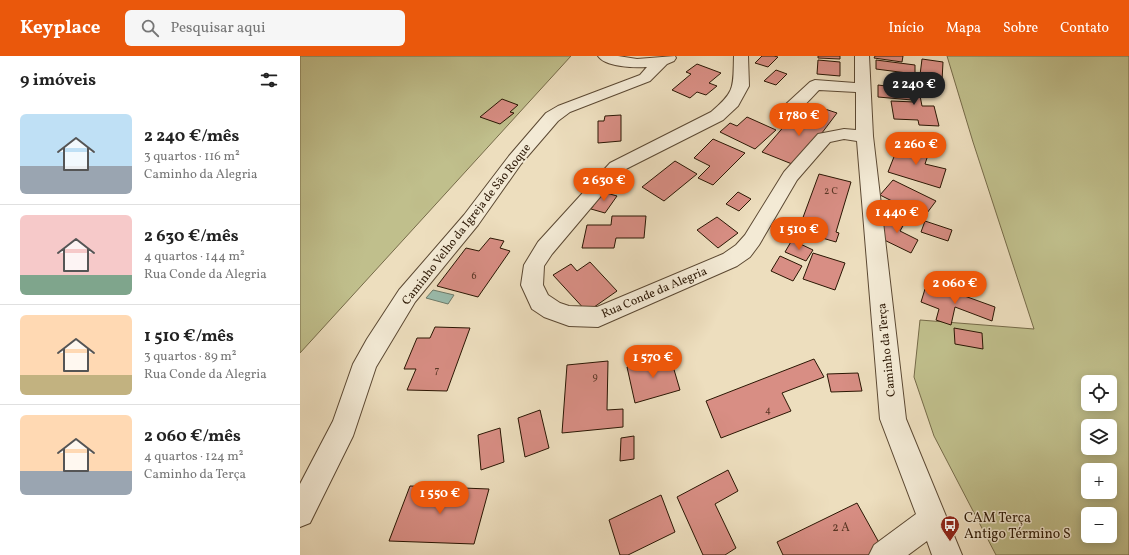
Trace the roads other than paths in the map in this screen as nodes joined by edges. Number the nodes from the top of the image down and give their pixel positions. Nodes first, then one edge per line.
1 (605, 56) edge
2 (742, 56) edge
3 (862, 56) edge
4 (667, 58) edge
5 (863, 88) junction
6 (791, 108) dead end
7 (865, 136) junction
8 (300, 513) edge
9 (933, 519) junction
10 (884, 555) edge
11 (946, 555) edge

1 - 4 street
2 - 7 street, Rua Conde da Alegria
3 - 5 street, Caminho da Terça
4 - 8 street, Caminho Velho da Igreja de São Roque
5 - 6 street
5 - 7 street, Caminho da Terça
7 - 9 street, Caminho da Terça
9 - 10 street
9 - 11 street, Caminho da Terça

